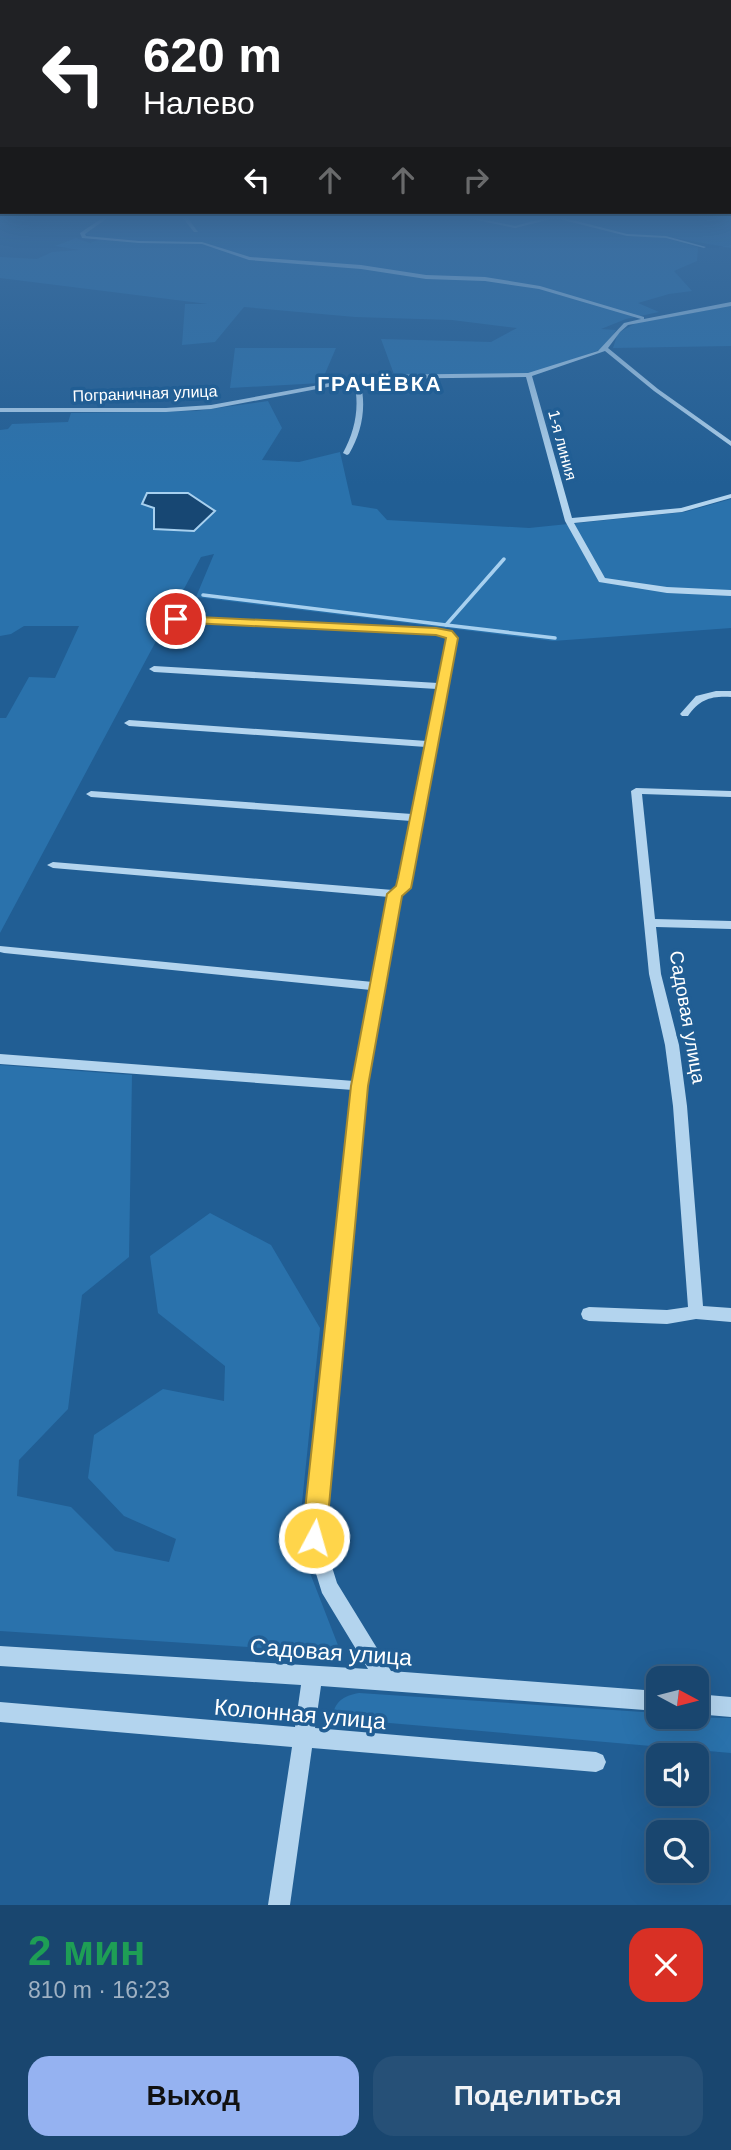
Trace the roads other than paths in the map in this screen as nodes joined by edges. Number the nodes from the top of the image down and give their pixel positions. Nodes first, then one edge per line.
1 (601, 306) edge
2 (720, 306) edge
3 (646, 319) junction
4 (605, 348) junction
5 (530, 375) junction
6 (357, 380) junction
7 (0, 410) edge
8 (731, 444) edge
9 (347, 453) dead end
10 (731, 496) edge
11 (569, 522) junction
12 (731, 593) edge
13 (176, 619) dead end
14 (154, 668) dead end
15 (441, 686) junction
16 (731, 694) edge
17 (685, 714) dead end
18 (129, 723) dead end
19 (431, 744) junction
20 (92, 794) dead end
21 (731, 794) edge
22 (418, 818) junction
23 (53, 865) dead end
24 (394, 894) junction
25 (650, 923) junction
26 (731, 925) edge
27 (4, 949) dead end
28 (377, 986) junction
29 (0, 1059) edge
30 (360, 1086) junction
31 (696, 1312) junction
32 (589, 1314) dead end
33 (731, 1315) edge
34 (0, 1656) edge
35 (312, 1676) junction
36 (386, 1680) junction
37 (646, 1700) edge
38 (709, 1705) edge
39 (731, 1707) edge
40 (0, 1712) edge
41 (302, 1739) junction
42 (596, 1762) dead end
43 (279, 1905) edge

1 - 3 street
2 - 3 street, Пограничная улица
3 - 4 street, Пограничная улица
4 - 5 street, Пограничная улица
4 - 8 street
5 - 6 street, Пограничная улица
5 - 11 street, 1-я линия
6 - 7 street, Пограничная улица
6 - 9 street
10 - 11 street
11 - 12 street
13 - 15 street
14 - 15 street
15 - 19 street
16 - 17 street
18 - 19 street
19 - 22 street
20 - 22 street
21 - 25 street, Садовая улица
22 - 24 street
23 - 24 street
24 - 28 street
25 - 26 street
25 - 31 street, Садовая улица
27 - 28 street
28 - 30 street
29 - 30 street
30 - 36 street
31 - 32 street
31 - 33 street
34 - 35 street, Садовая улица
35 - 36 street, Садовая улица
35 - 41 street
36 - 37 street, Садовая улица
38 - 39 street
40 - 41 street, Колонная улица
41 - 42 street, Колонная улица
41 - 43 street

